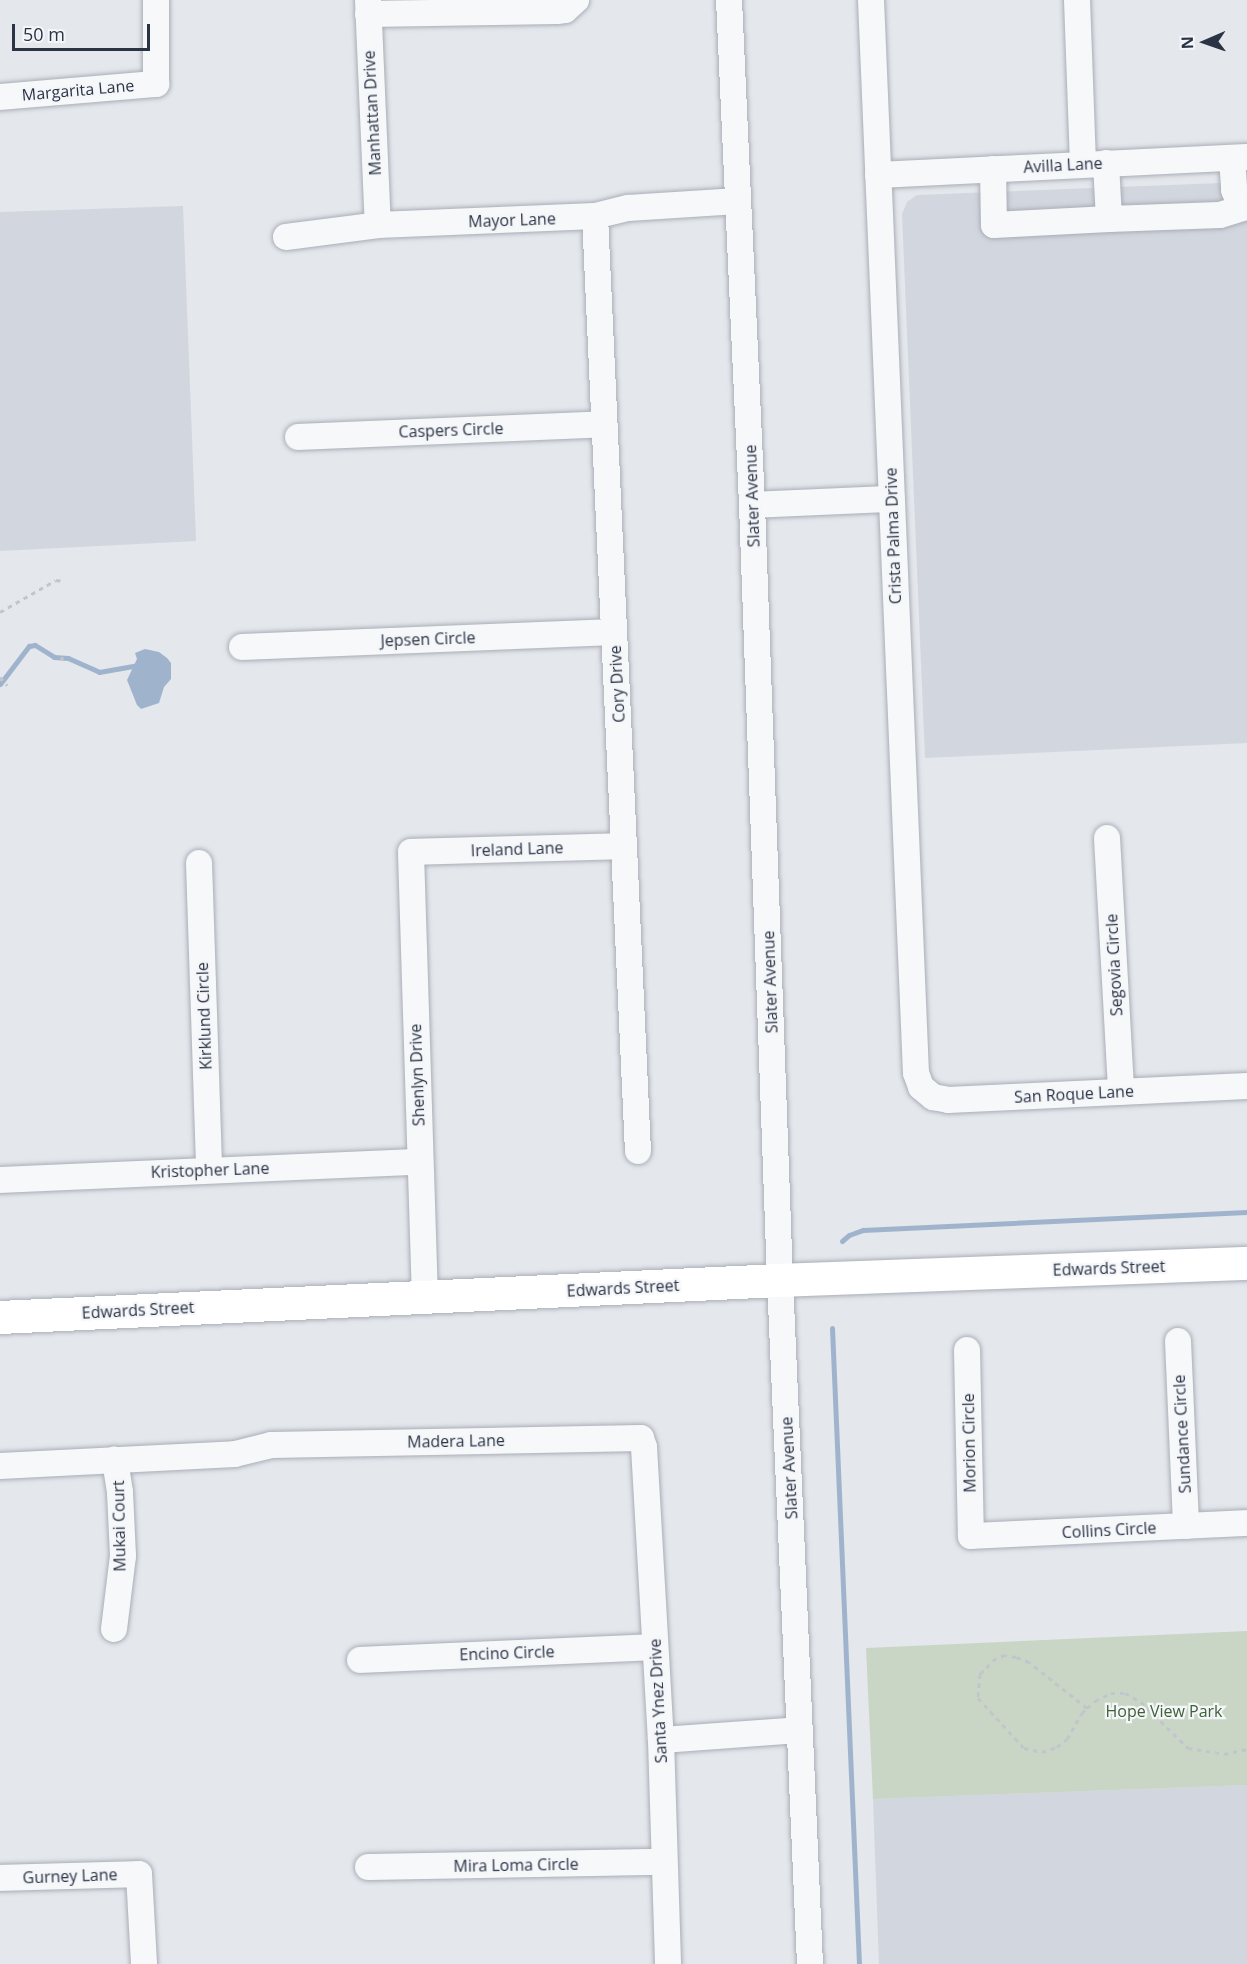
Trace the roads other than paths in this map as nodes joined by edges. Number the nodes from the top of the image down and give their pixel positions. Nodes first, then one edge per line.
1 (156, 0) edge
2 (576, 0) edge
3 (729, 0) edge
4 (871, 0) edge
5 (1077, 0) edge
6 (368, 7) edge
7 (0, 96) edge
8 (1239, 158) edge
9 (1095, 163) junction
10 (993, 169) junction
11 (878, 175) junction
12 (738, 201) junction
13 (1246, 207) edge
14 (595, 216) junction
15 (1109, 219) junction
16 (378, 225) junction
17 (286, 237) dead end
18 (604, 424) junction
19 (298, 437) dead end
20 (892, 499) junction
21 (752, 505) junction
22 (614, 632) junction
23 (242, 647) dead end
24 (1107, 838) dead end
25 (624, 846) junction
26 (411, 852) joint
27 (199, 862) dead end
28 (916, 1073) joint
29 (1247, 1086) edge
30 (1121, 1092) junction
31 (639, 1151) dead end
32 (420, 1162) junction
33 (209, 1170) junction
34 (0, 1179) edge
35 (1247, 1263) edge
36 (780, 1280) junction
37 (425, 1299) junction
38 (0, 1317) edge
39 (1178, 1341) dead end
40 (967, 1350) dead end
41 (641, 1438) joint
42 (115, 1459) junction
43 (0, 1466) edge
44 (1247, 1523) edge
45 (1186, 1526) junction
46 (971, 1536) joint
47 (114, 1629) dead end
48 (655, 1647) junction
49 (360, 1660) dead end
50 (800, 1730) junction
51 (661, 1740) junction
52 (664, 1862) junction
53 (368, 1867) dead end
54 (0, 1878) edge
55 (144, 1964) edge
56 (668, 1964) edge
57 (810, 1964) edge

1 - 7 street, Margarita Lane
2 - 6 street
3 - 12 street, Slater Avenue
4 - 11 street, Crista Palma Drive
5 - 9 street
6 - 16 street, Manhattan Drive
8 - 9 street, Avilla Lane
8 - 13 street
9 - 10 street, Avilla Lane
9 - 15 street
10 - 11 street, Avilla Lane
10 - 15 street
11 - 20 street, Crista Palma Drive
12 - 14 street, Mayor Lane
12 - 21 street, Slater Avenue
13 - 15 street
14 - 16 street, Mayor Lane
14 - 18 street, Cory Drive
16 - 17 street, Mayor Lane
18 - 19 street, Caspers Circle
18 - 22 street, Cory Drive
20 - 21 street
20 - 28 street, Crista Palma Drive
21 - 36 street, Slater Avenue
22 - 23 street, Jepsen Circle
22 - 25 street, Cory Drive
24 - 30 street, Segovia Circle
25 - 26 street, Ireland Lane
25 - 31 street, Cory Drive
26 - 32 street, Shenlyn Drive
27 - 33 street, Kirklund Circle
28 - 30 street, San Roque Lane
29 - 30 street, San Roque Lane
32 - 33 street, Kristopher Lane
32 - 37 street, Shenlyn Drive
33 - 34 street, Kristopher Lane
35 - 36 main road, Edwards Street
36 - 37 main road, Edwards Street
36 - 50 street, Slater Avenue
37 - 38 main road, Edwards Street
39 - 45 street, Sundance Circle
40 - 46 street, Morion Circle
41 - 42 street, Madera Lane
41 - 48 street, Santa Ynez Drive
42 - 43 street
42 - 47 street, Mukai Court
44 - 45 street, Collins Circle
45 - 46 street, Collins Circle
48 - 49 street, Encino Circle
48 - 51 street, Santa Ynez Drive
50 - 51 street
50 - 57 street, Slater Avenue
51 - 52 street, Santa Ynez Drive
52 - 53 street, Mira Loma Circle
52 - 56 street, Santa Ynez Drive
54 - 55 street, Gurney Lane

